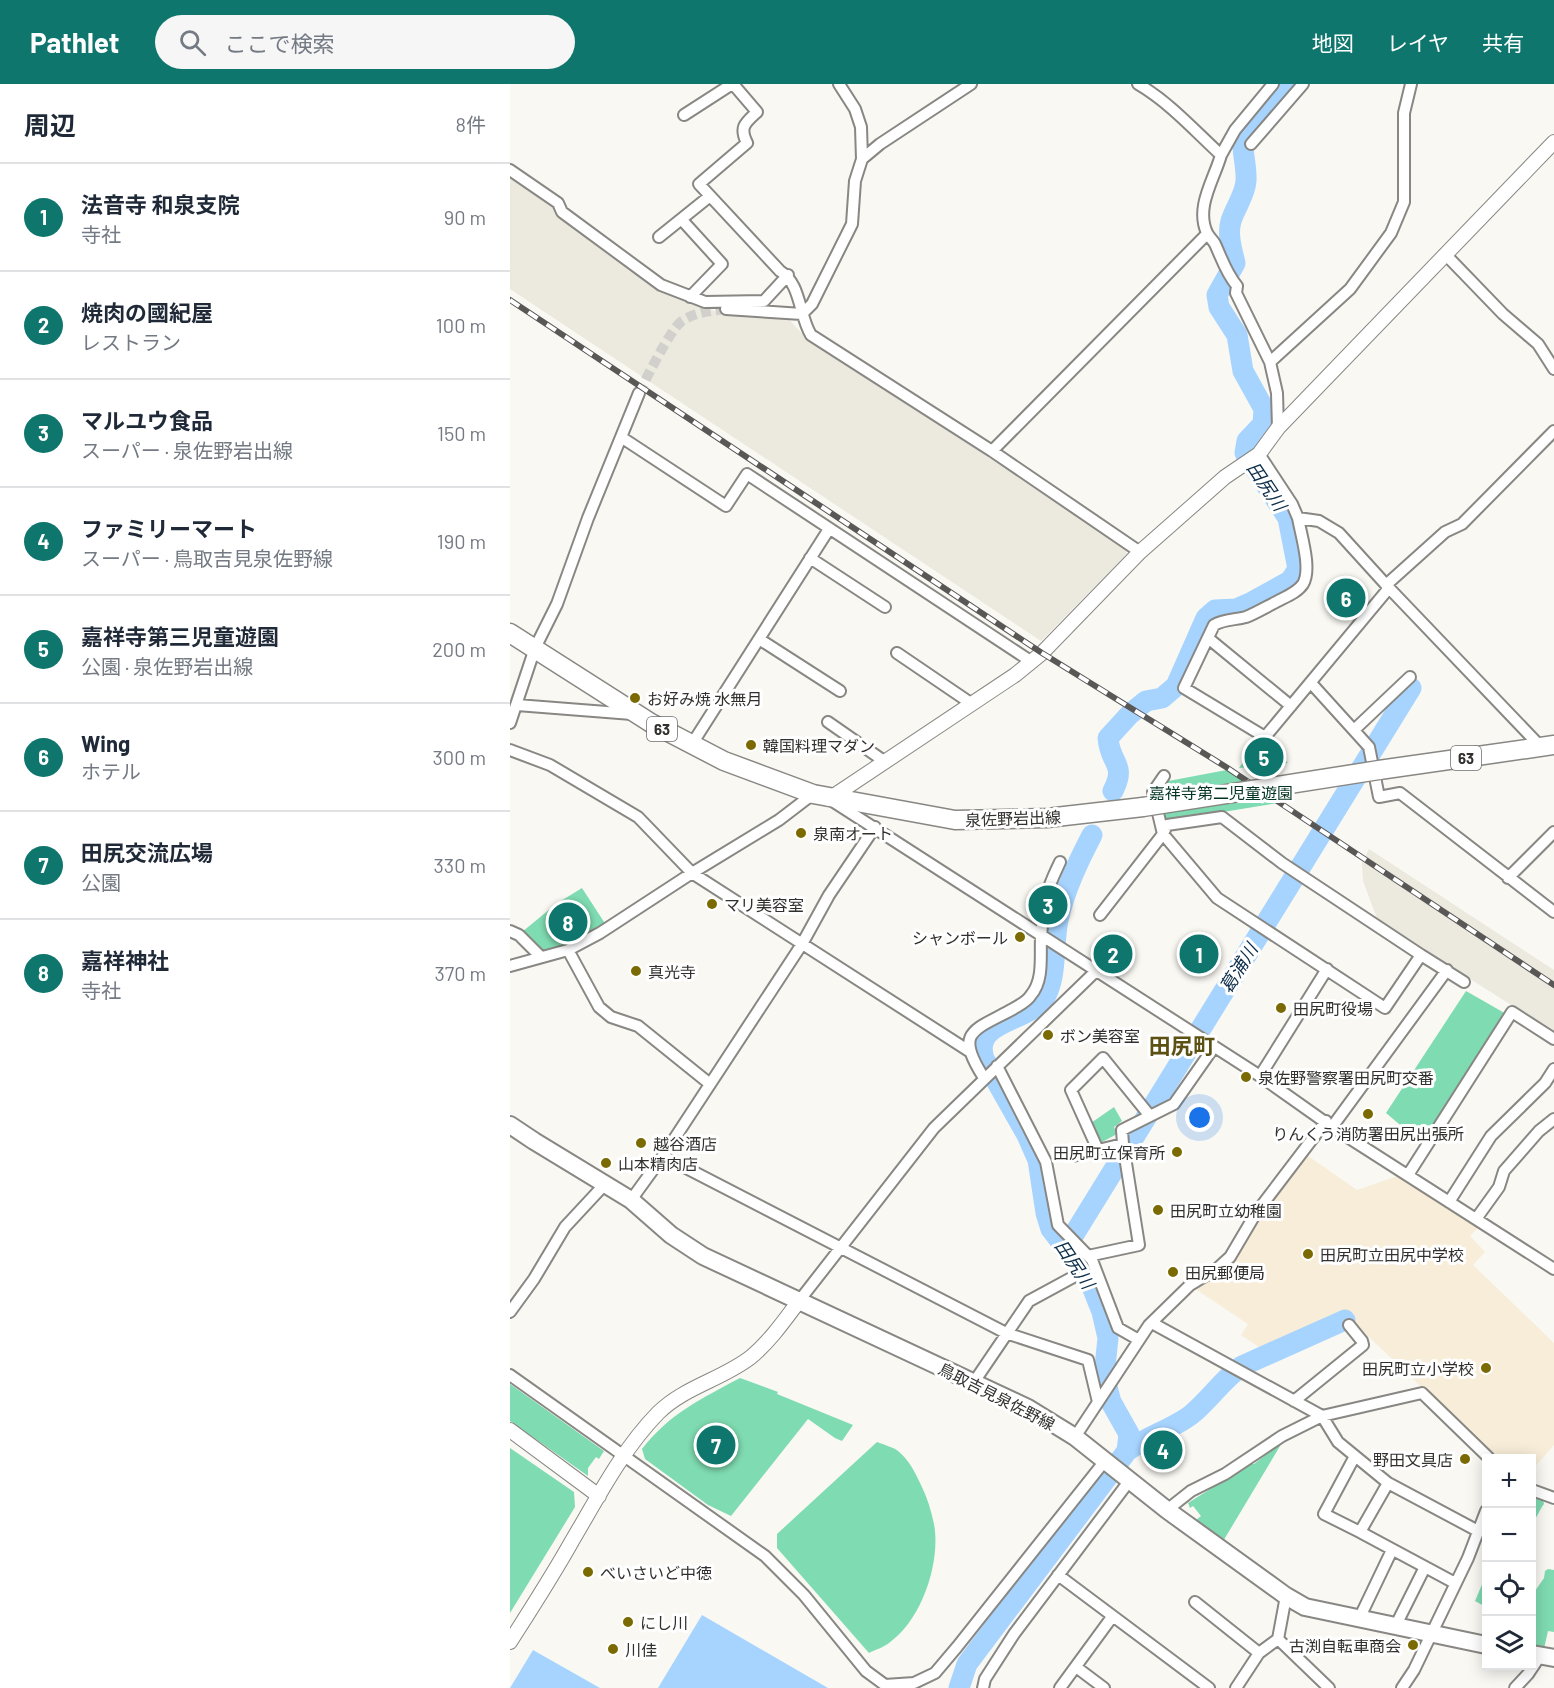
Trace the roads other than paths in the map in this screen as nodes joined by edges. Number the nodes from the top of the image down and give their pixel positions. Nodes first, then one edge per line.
1 (732, 84) edge
2 (839, 84) edge
3 (970, 84) edge
4 (1138, 84) edge
5 (1273, 84) edge
6 (1303, 84) edge
7 (1411, 84) edge
8 (684, 115) dead end
9 (1554, 142) edge
10 (1251, 144) dead end
11 (1221, 155) junction
12 (862, 159) junction
13 (510, 170) edge
14 (710, 196) junction
15 (682, 220) junction
16 (1207, 234) junction
17 (660, 237) dead end
18 (1445, 254) junction
19 (788, 275) junction
20 (690, 297) junction
21 (726, 309) tunnel mouth
22 (802, 314) junction
23 (1270, 362) junction
24 (1554, 369) edge
25 (639, 393) tunnel mouth
26 (1278, 428) junction
27 (1554, 431) edge
28 (621, 437) junction
29 (992, 452) junction
30 (1256, 456) junction
31 (1298, 518) junction
32 (829, 529) junction
33 (1140, 552) junction
34 (810, 558) junction
35 (1388, 587) junction
36 (885, 607) dead end
37 (510, 633) edge
38 (1208, 638) junction
39 (759, 639) junction
40 (535, 648) junction
41 (897, 653) dead end
42 (1032, 662) junction
43 (1410, 677) dead end
44 (1311, 683) junction
45 (840, 691) dead end
46 (972, 704) junction
47 (517, 705) junction
48 (1291, 706) junction
49 (638, 715) junction
50 (828, 722) dead end
51 (510, 723) edge
52 (1354, 730) junction
53 (692, 744) junction
54 (1550, 746) edge
55 (510, 750) edge
56 (884, 761) junction
57 (1164, 776) dead end
58 (821, 796) junction
59 (875, 827) junction
60 (1554, 832) edge
61 (1163, 834) junction
62 (1060, 862) dead end
63 (692, 873) junction
64 (1508, 878) junction
65 (1554, 912) edge
66 (1100, 915) dead end
67 (510, 932) edge
68 (1041, 935) junction
69 (802, 944) junction
70 (568, 950) junction
71 (1421, 956) junction
72 (541, 957) junction
73 (510, 966) edge
74 (1327, 969) junction
75 (1447, 970) junction
76 (1095, 972) junction
77 (1464, 982) dead end
78 (1554, 1039) edge
79 (1214, 1047) junction
80 (969, 1051) junction
81 (997, 1066) junction
82 (1554, 1069) edge
83 (1260, 1076) junction
84 (984, 1078) junction
85 (710, 1084) junction
86 (1150, 1116) junction
87 (1554, 1119) edge
88 (1329, 1124) junction
89 (510, 1125) edge
90 (1123, 1144) junction
91 (1098, 1150) junction
92 (663, 1156) junction
93 (1073, 1156) dead end
94 (1408, 1175) junction
95 (604, 1184) junction
96 (632, 1200) junction
97 (1449, 1202) junction
98 (1476, 1219) junction
99 (840, 1246) junction
100 (1088, 1256) junction
101 (1554, 1269) edge
102 (1075, 1276) dead end
103 (799, 1301) junction
104 (510, 1312) edge
105 (1152, 1323) junction
106 (1349, 1325) dead end
107 (1006, 1333) junction
108 (1139, 1340) junction
109 (510, 1375) edge
110 (974, 1382) junction
111 (1294, 1401) junction
112 (1098, 1402) junction
113 (1322, 1416) junction
114 (510, 1430) edge
115 (1075, 1437) junction
116 (1485, 1454) edge
117 (623, 1455) junction
118 (1355, 1456) junction
119 (1105, 1463) junction
120 (1126, 1477) junction
121 (1388, 1483) junction
122 (1536, 1491) edge
123 (599, 1496) junction
124 (1554, 1498) edge
125 (1167, 1510) junction
126 (1482, 1521) edge
127 (1478, 1531) junction
128 (1360, 1532) junction
129 (1392, 1550) junction
130 (1425, 1567) junction
131 (1058, 1575) junction
132 (1455, 1583) junction
133 (1286, 1596) junction
134 (1196, 1602) dead end
135 (1112, 1617) junction
136 (1359, 1619) junction
137 (1395, 1627) junction
138 (1431, 1635) junction
139 (1278, 1639) junction
140 (510, 1642) edge
141 (1482, 1645) edge
142 (1260, 1653) junction
143 (1542, 1656) edge
144 (1076, 1667) junction
145 (983, 1688) edge
146 (1060, 1688) edge
147 (1104, 1688) edge
148 (1209, 1688) edge
149 (1236, 1688) edge
150 (1329, 1688) edge
151 (1402, 1688) edge
152 (1515, 1688) edge

1 - 8 street
1 - 14 street
2 - 12 street
3 - 12 street
4 - 11 street
5 - 11 street
6 - 10 street
7 - 23 street
9 - 18 street
11 - 16 street
12 - 22 street
13 - 20 street
14 - 15 street
14 - 19 street
15 - 17 street
15 - 20 street
16 - 23 street
16 - 29 street
18 - 24 street
18 - 26 street
19 - 20 street
19 - 22 street
21 - 22 street
22 - 29 street
23 - 26 street
25 - 28 street
26 - 30 street
27 - 35 street
28 - 32 street
28 - 40 street
29 - 33 street
30 - 31 street
30 - 33 street
31 - 35 street
31 - 38 street
32 - 34 street
32 - 42 street
33 - 42 street
34 - 36 street
34 - 39 street
35 - 44 street
35 - 54 street
37 - 40 main road, 泉佐野岩出線 / 63
38 - 48 street
38 - 48 street
39 - 45 street
39 - 53 street
40 - 47 street
40 - 49 main road, 泉佐野岩出線 / 63
41 - 46 street
42 - 46 street
43 - 52 street
44 - 48 street
44 - 52 street
46 - 56 street
47 - 49 street
47 - 51 street
49 - 53 main road, 泉佐野岩出線 / 63
50 - 56 street
52 - 64 street
53 - 58 main road, 泉佐野岩出線 / 63
54 - 58 main road, 泉佐野岩出線 / 63, bridge
55 - 63 street
56 - 58 street
57 - 61 street
58 - 59 street
58 - 63 street
59 - 68 street
59 - 69 street
60 - 64 street
61 - 66 street
61 - 71 street
61 - 74 street
62 - 68 street
63 - 69 street
63 - 70 street
64 - 65 street
67 - 72 street
68 - 76 street
68 - 80 street
69 - 80 street
69 - 85 street
70 - 72 street
70 - 85 street
71 - 74 street
71 - 75 street
72 - 73 street
74 - 83 street
75 - 77 street
75 - 88 street
76 - 79 street
76 - 81 street
78 - 94 street
79 - 83 street
79 - 86 street
80 - 84 street
81 - 84 street
81 - 100 street
82 - 97 street
83 - 88 street
84 - 99 street
85 - 92 street
86 - 90 street
86 - 91 street
87 - 98 street
88 - 94 street
88 - 105 street
89 - 95 main road, 鳥取吉見泉佐野線
90 - 91 street
90 - 100 street
91 - 93 street
92 - 96 street
92 - 99 street
94 - 97 street
95 - 96 main road, 鳥取吉見泉佐野線
95 - 104 street
96 - 103 main road, 鳥取吉見泉佐野線
97 - 98 street
98 - 101 street
99 - 103 street
99 - 107 street
100 - 108 street
102 - 107 street
103 - 110 main road, 鳥取吉見泉佐野線
103 - 117 street
105 - 108 street
105 - 111 street
106 - 111 street
107 - 110 street
107 - 112 street
108 - 112 street
109 - 117 street
110 - 115 main road, 鳥取吉見泉佐野線
111 - 113 street
112 - 115 street
113 - 116 street
113 - 118 street
113 - 125 street
114 - 123 street
115 - 119 main road, 鳥取吉見泉佐野線
117 - 119 street
117 - 123 street
118 - 121 street
118 - 128 street
119 - 120 main road, 鳥取吉見泉佐野線
120 - 125 main road, 鳥取吉見泉佐野線
120 - 131 street
121 - 127 street
121 - 128 street
122 - 124 street
123 - 140 street
125 - 133 main road, 鳥取吉見泉佐野線
126 - 127 street
127 - 132 street
128 - 129 street
129 - 130 street
129 - 136 street
130 - 132 street
130 - 137 street
131 - 135 street
131 - 145 street
132 - 138 street
133 - 136 main road, 鳥取吉見泉佐野線
133 - 139 street
134 - 142 street
135 - 144 street
135 - 148 street
136 - 137 main road, 鳥取吉見泉佐野線
137 - 138 main road, 鳥取吉見泉佐野線
138 - 141 main road, 鳥取吉見泉佐野線
138 - 151 street
139 - 142 street
139 - 150 street
142 - 149 street
143 - 152 street
144 - 146 street
144 - 147 street

